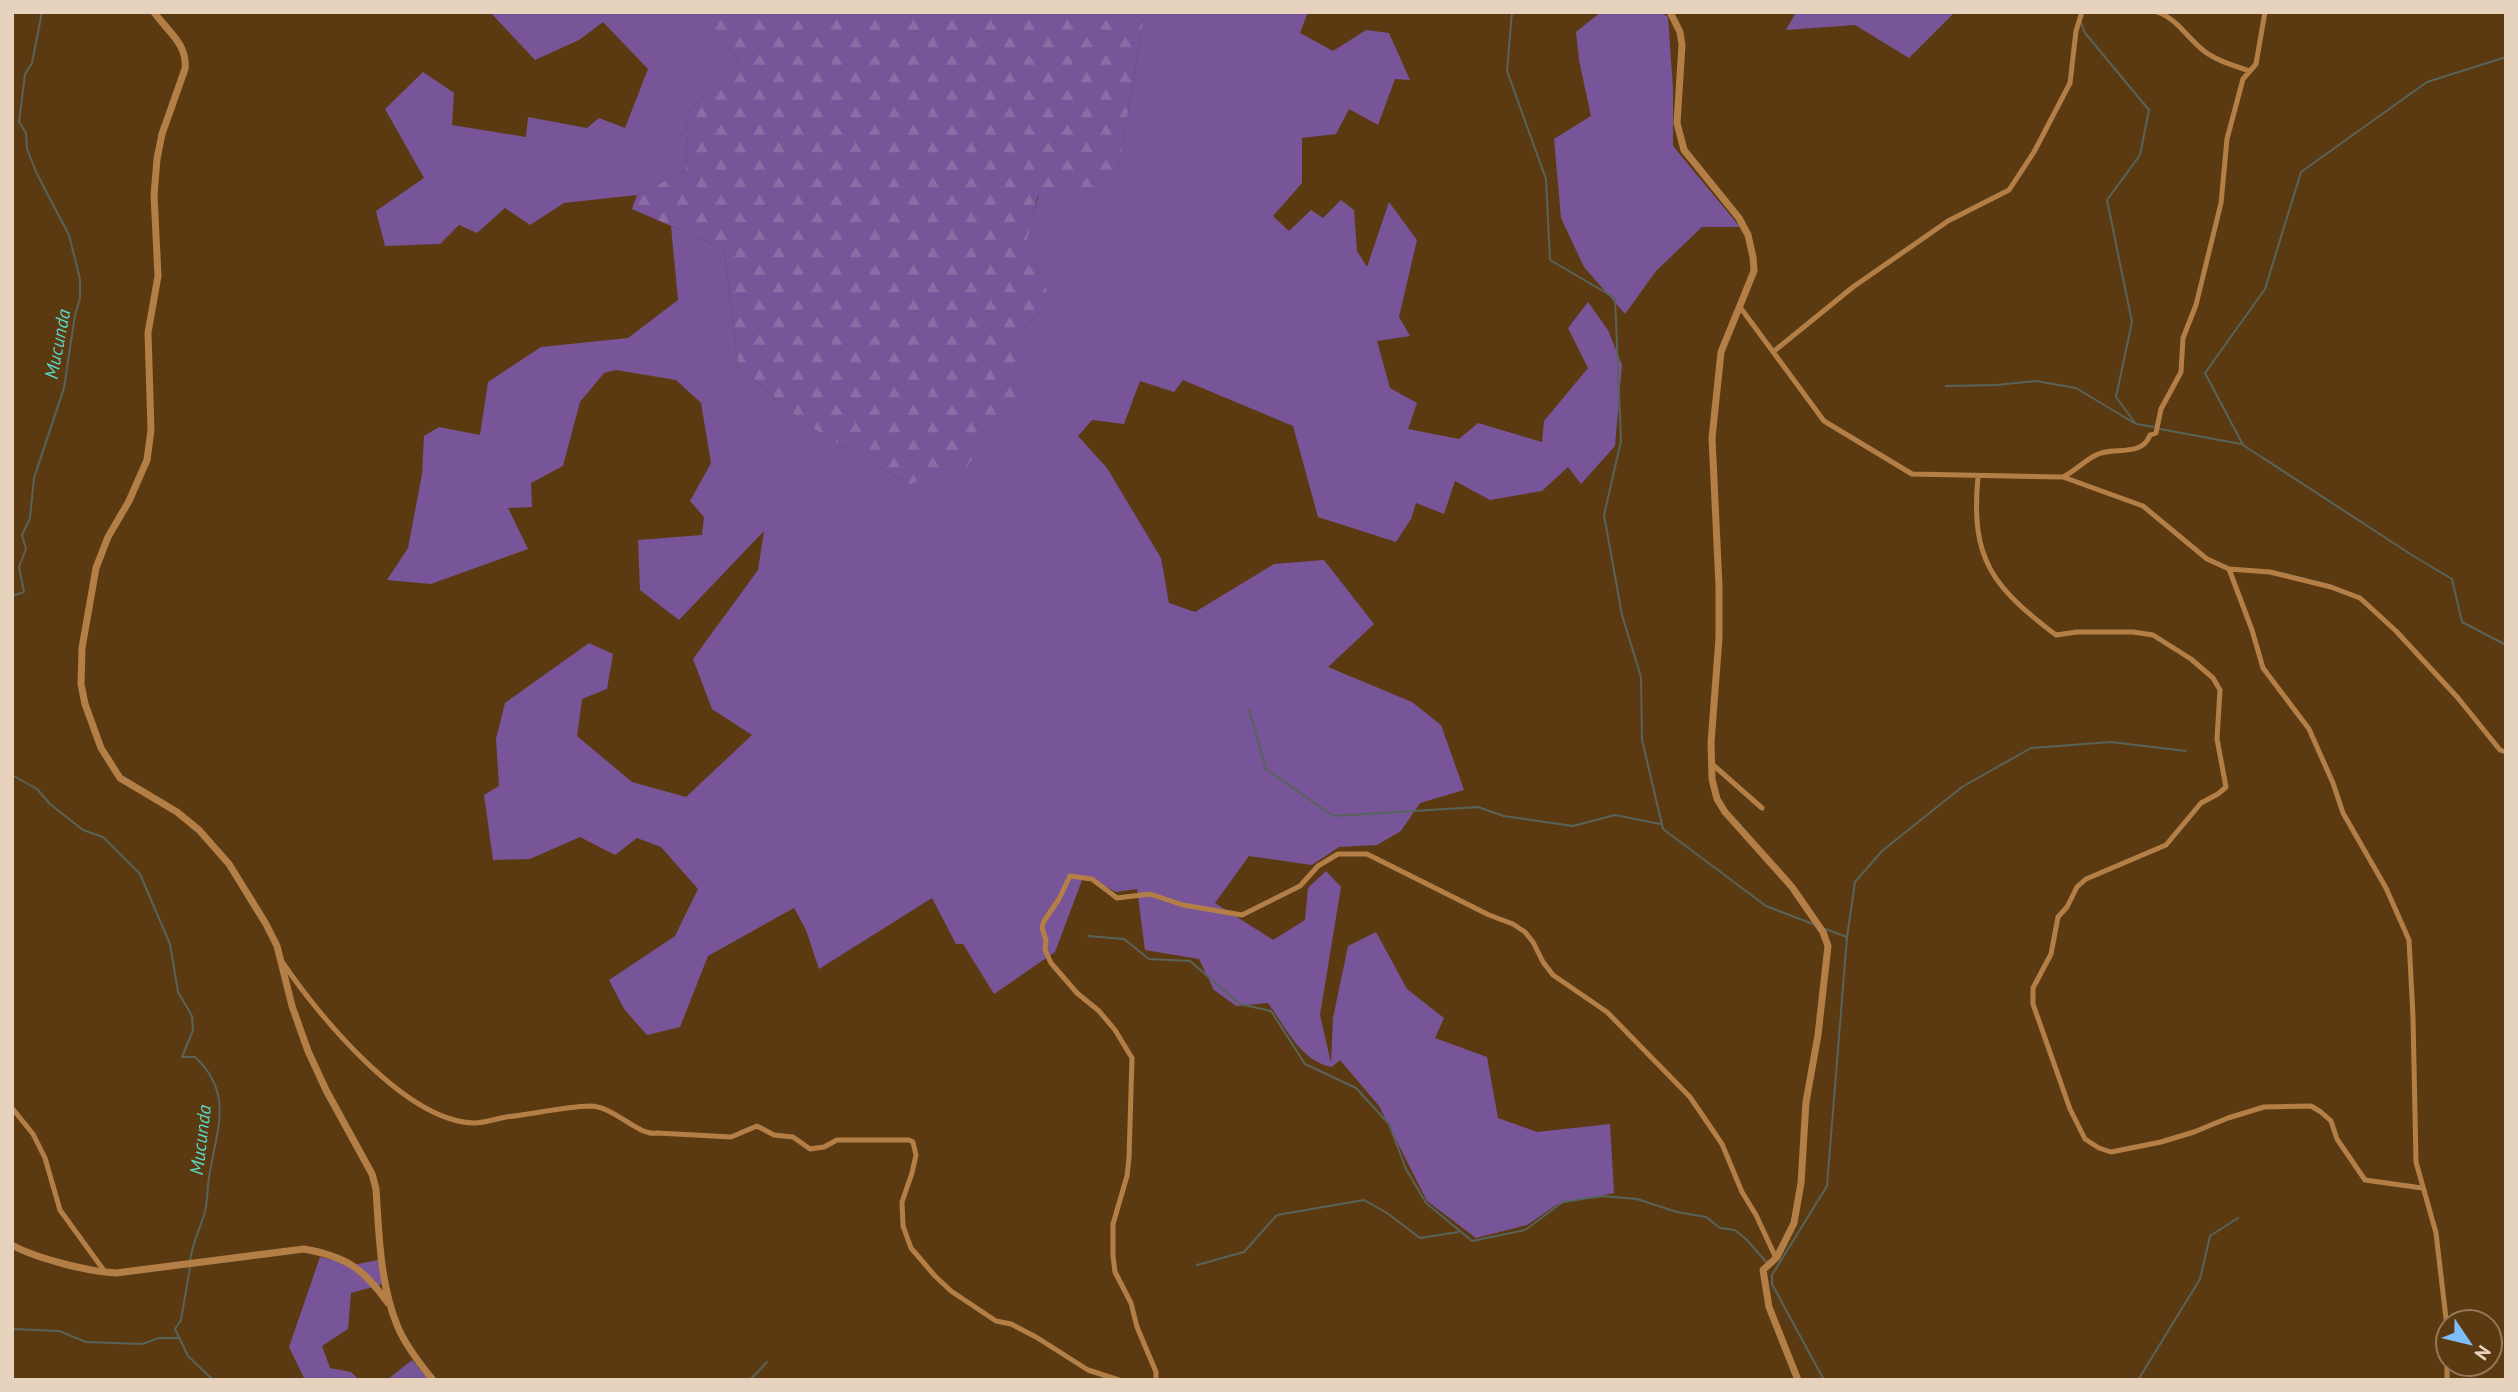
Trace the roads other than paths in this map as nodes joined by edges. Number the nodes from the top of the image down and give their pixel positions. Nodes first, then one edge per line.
1 (154, 12) edge
2 (1670, 12) edge
3 (2082, 12) edge
4 (2157, 12) edge
5 (2265, 12) edge
6 (2250, 71) junction
7 (1740, 307) junction
8 (1773, 352) junction
9 (1978, 477) junction
10 (2063, 477) junction
11 (2229, 569) junction
12 (2506, 752) edge
13 (1712, 763) junction
14 (1762, 808) dead end
15 (282, 962) junction
16 (12, 1108) edge
17 (2422, 1188) junction
18 (12, 1245) edge
19 (1775, 1259) junction
20 (105, 1272) junction
21 (391, 1307) junction
22 (433, 1380) edge
23 (1119, 1380) edge
24 (1156, 1380) edge
25 (1798, 1380) edge
26 (2447, 1380) edge

1 - 15 street
2 - 7 street
3 - 8 street
4 - 6 street
5 - 6 street
6 - 10 street
7 - 8 street
7 - 13 street
8 - 9 street
9 - 10 street
9 - 17 street
10 - 11 street
11 - 12 street
11 - 17 street
13 - 14 street
13 - 19 street
15 - 21 street
15 - 23 street
16 - 20 street
17 - 26 street
18 - 20 street
19 - 24 street
19 - 25 street
20 - 21 street
21 - 22 street

